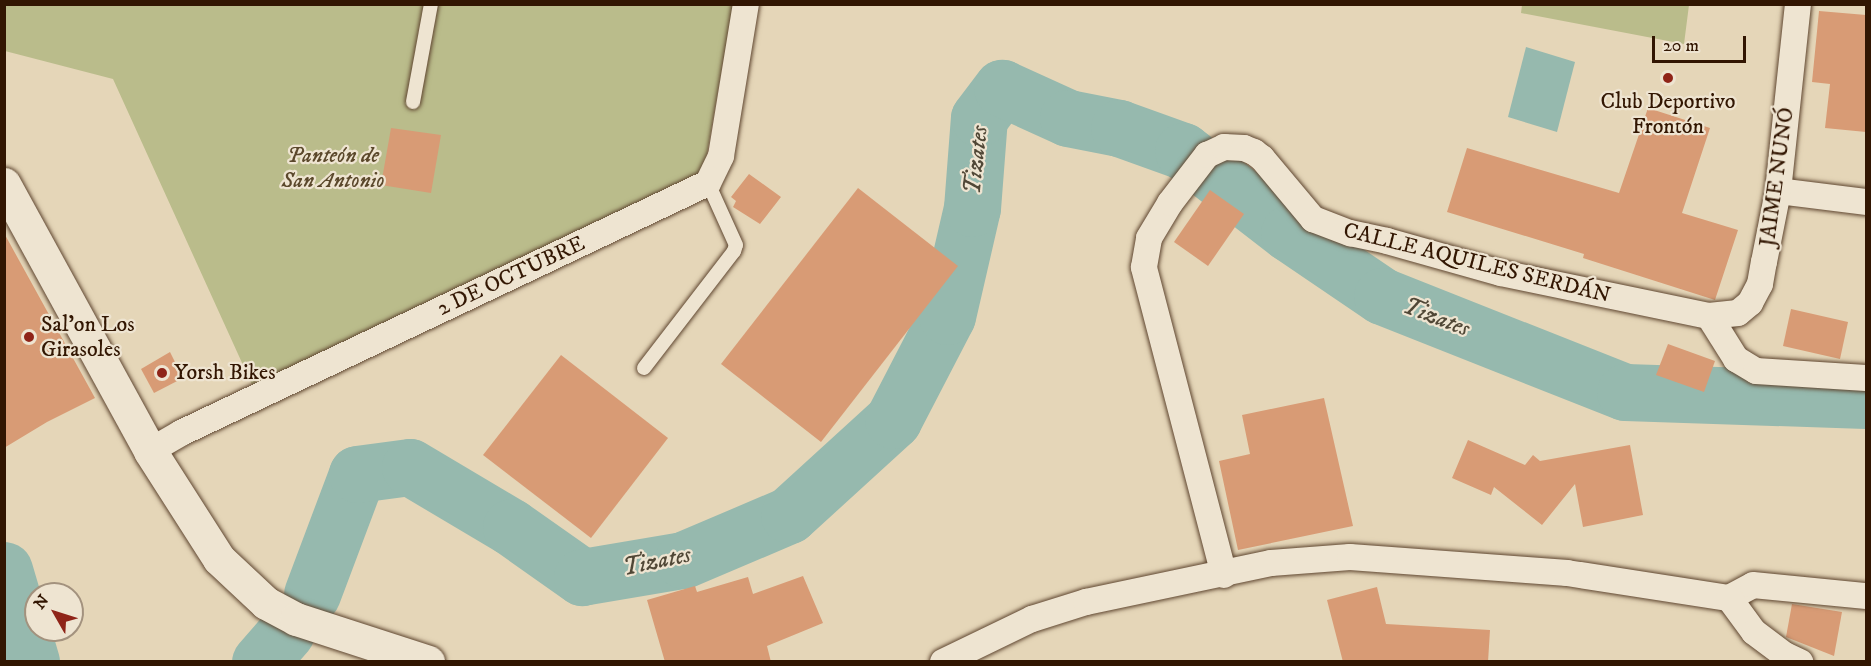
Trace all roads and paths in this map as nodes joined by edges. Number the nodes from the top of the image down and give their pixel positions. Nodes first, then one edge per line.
1 (431, 4) edge
2 (746, 4) edge
3 (1798, 4) edge
4 (413, 102) dead end
5 (708, 183) junction
6 (4, 184) edge
7 (1778, 191) junction
8 (1866, 202) edge
9 (1709, 316) junction
10 (644, 368) dead end
11 (1866, 378) edge
12 (150, 451) junction
13 (1224, 575) junction
14 (1866, 596) edge
15 (1729, 598) junction
16 (428, 662) edge
17 (944, 662) edge
18 (1800, 662) edge

1 - 4 lane
2 - 5 street
3 - 7 street, JAIME NUNÓ
5 - 10 lane
5 - 12 street, 2 DE OCTUBRE
6 - 12 main road
7 - 8 street
7 - 9 street, JAIME NUNÓ
9 - 11 street
9 - 13 street, CALLE AQUILES SERDÁN
12 - 16 main road
13 - 15 street
13 - 17 street
14 - 15 street
15 - 18 street

